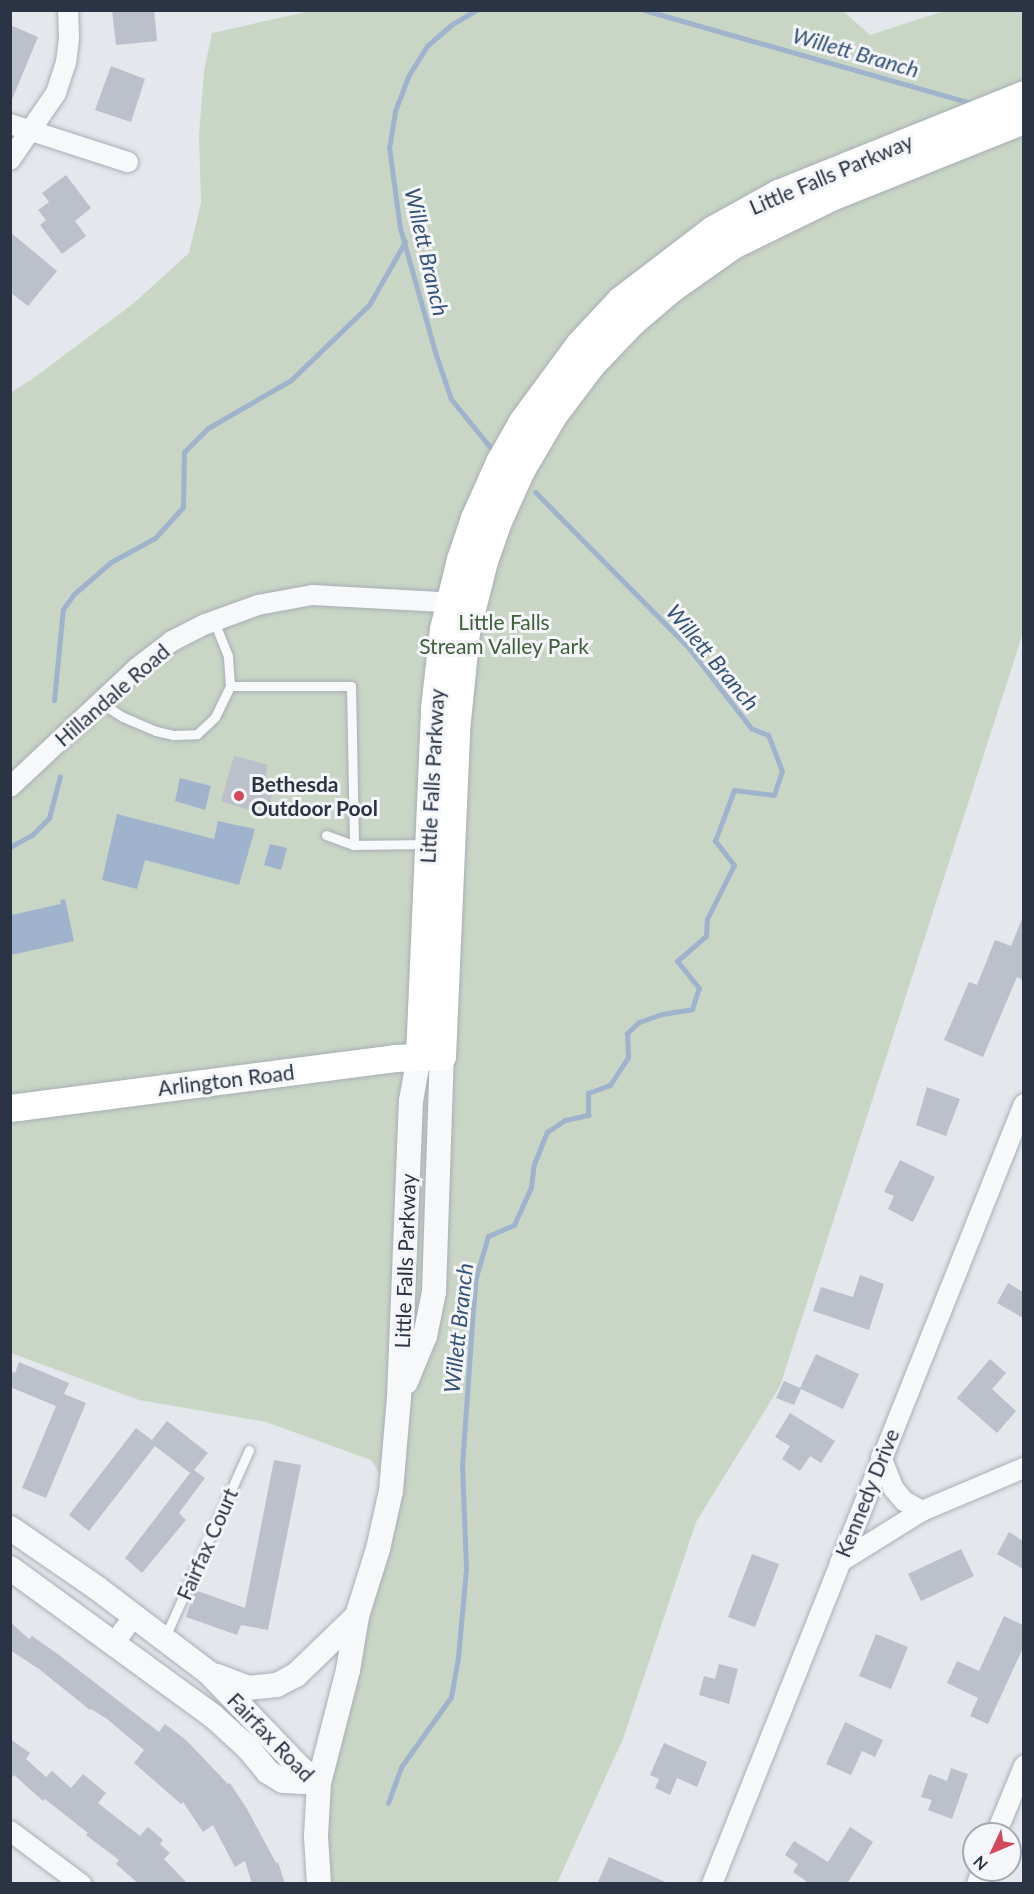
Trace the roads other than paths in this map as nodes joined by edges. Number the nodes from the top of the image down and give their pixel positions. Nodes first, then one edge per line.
1 (68, 10) edge
2 (1016, 110) edge
3 (10, 124) edge
4 (33, 131) junction
5 (10, 160) edge
6 (128, 162) dead end
7 (460, 603) junction
8 (214, 621) junction
9 (230, 686) junction
10 (99, 702) junction
11 (10, 787) edge
12 (326, 835) dead end
13 (427, 844) junction
14 (354, 845) junction
15 (430, 1056) junction
16 (1023, 1104) edge
17 (10, 1108) edge
18 (249, 1450) dead end
19 (881, 1457) junction
20 (1023, 1468) edge
21 (922, 1511) junction
22 (10, 1528) edge
23 (840, 1562) junction
24 (10, 1568) edge
25 (134, 1616) junction
26 (357, 1616) junction
27 (164, 1639) junction
28 (115, 1642) junction
29 (209, 1673) junction
30 (1023, 1766) edge
31 (319, 1784) junction
32 (1001, 1822) edge
33 (10, 1831) edge
34 (81, 1884) edge
35 (319, 1884) edge
36 (712, 1884) edge

1 - 4 street
2 - 7 main road, Little Falls Parkway
2 - 7 main road, Little Falls Parkway
3 - 4 street
4 - 5 street
4 - 6 street
7 - 8 street, Hillandale Road
7 - 13 main road, Little Falls Parkway
7 - 15 main road, Little Falls Parkway
8 - 9 lane
8 - 10 street, Hillandale Road
9 - 10 lane
9 - 14 lane
10 - 11 street, Hillandale Road
12 - 14 lane
13 - 14 lane
13 - 15 main road, Little Falls Parkway
15 - 17 main road, Arlington Road
15 - 26 street, Little Falls Parkway
16 - 19 street, Kennedy Drive
18 - 27 lane, Fairfax Court
19 - 21 street
19 - 23 street, Kennedy Drive
20 - 21 street
21 - 23 street
22 - 25 street, Fairfax Road
23 - 36 street, Kennedy Drive
24 - 28 street, Fairfax Road
25 - 27 street, Fairfax Road
25 - 28 street
26 - 29 street
26 - 31 street, Little Falls Parkway
27 - 29 street, Fairfax Road
28 - 31 street, Fairfax Road
29 - 31 street, Fairfax Road
30 - 32 street
31 - 35 street, Little Falls Parkway
33 - 34 street

